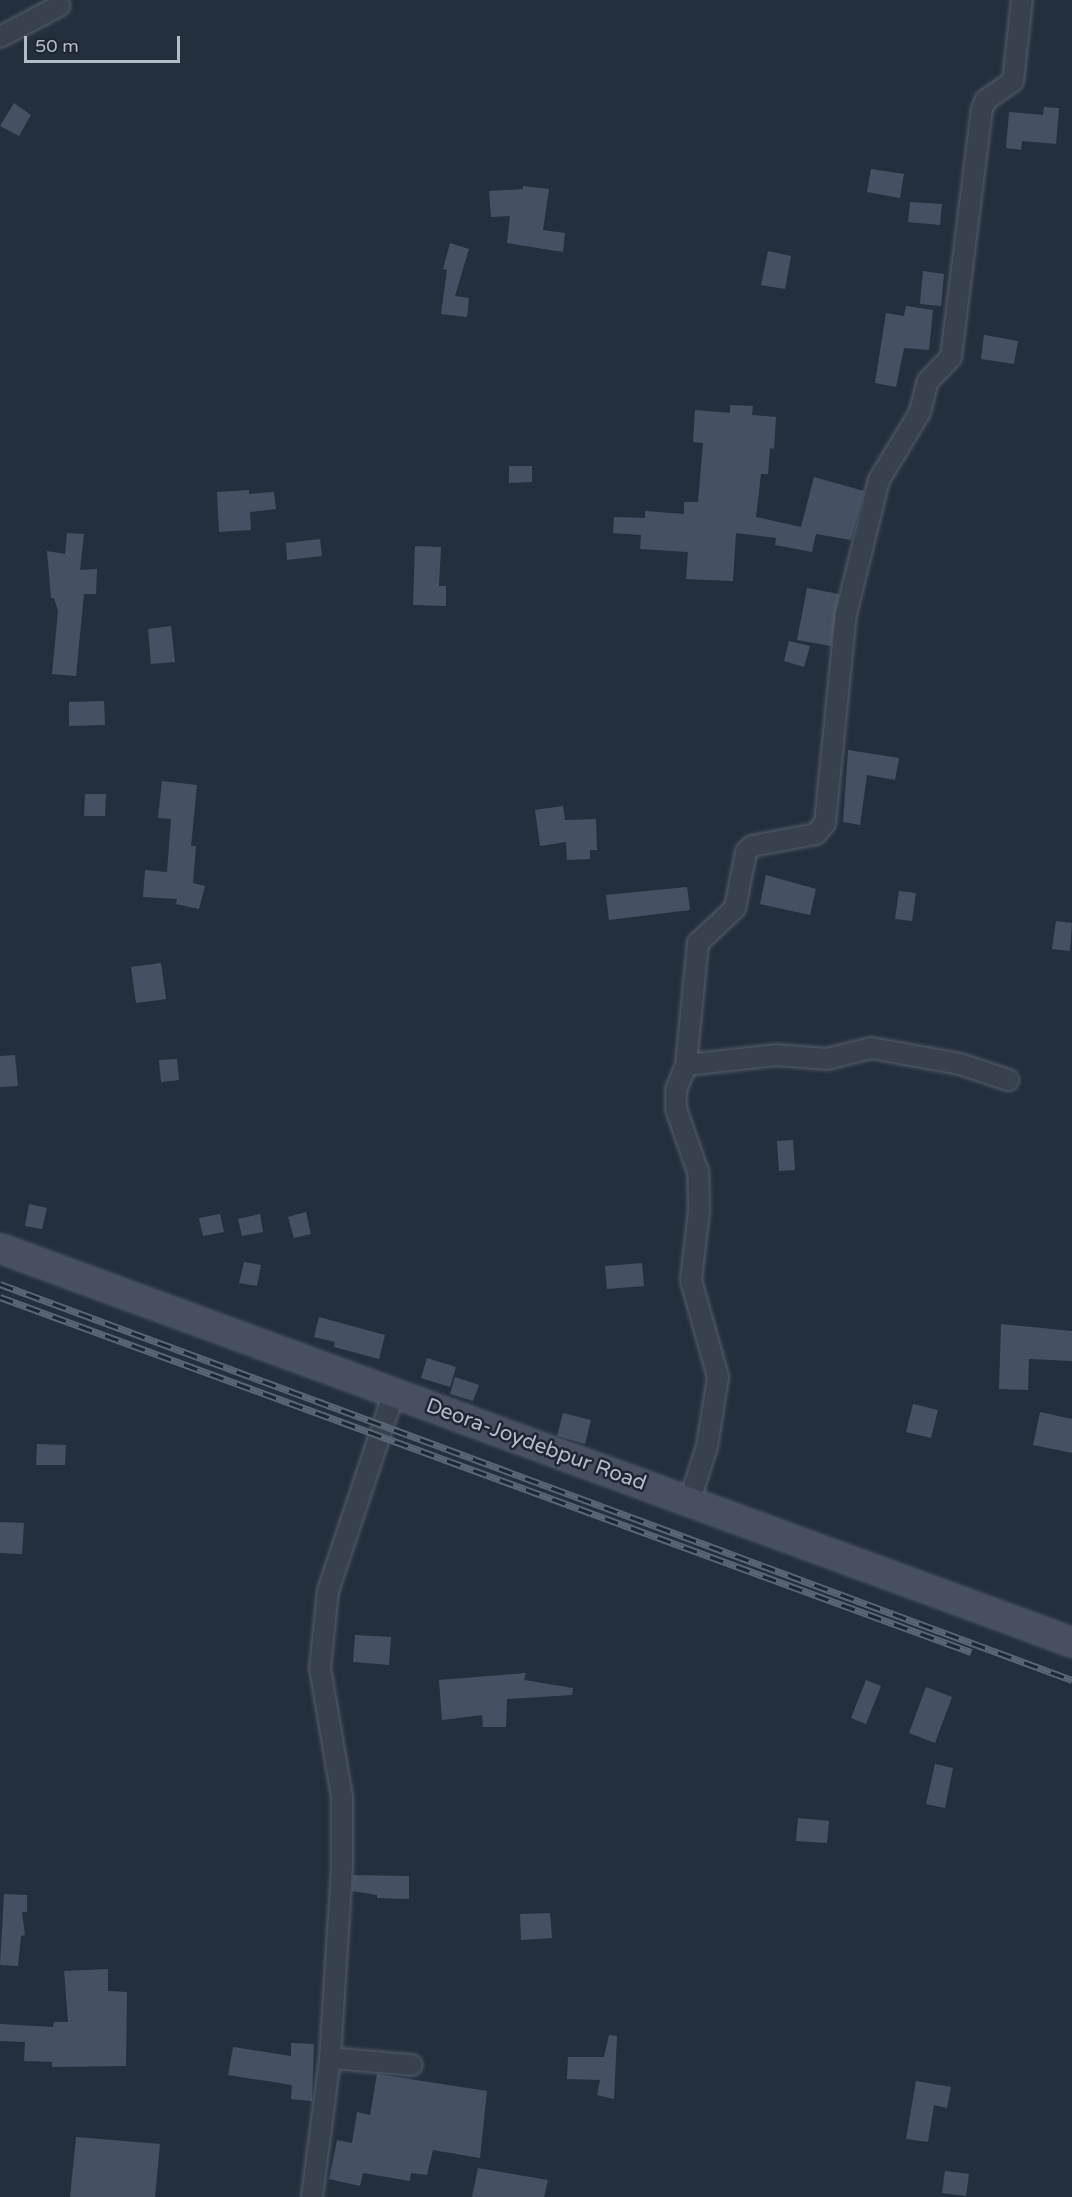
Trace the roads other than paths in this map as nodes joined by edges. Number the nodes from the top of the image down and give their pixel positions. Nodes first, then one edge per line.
1 (1022, 0) edge
2 (59, 6) dead end
3 (0, 37) edge
4 (686, 1065) junction
5 (1008, 1080) dead end
6 (0, 1248) edge
7 (393, 1393) junction
8 (690, 1500) junction
9 (1072, 1642) edge
10 (330, 2058) junction
11 (412, 2065) dead end
12 (312, 2197) edge

1 - 4 street
2 - 3 street
4 - 5 street
4 - 8 street
6 - 7 street, Deora-Joydebpur Road
7 - 8 street, Deora-Joydebpur Road
7 - 10 street
8 - 9 street, Deora-Joydebpur Road
10 - 11 street
10 - 12 street

